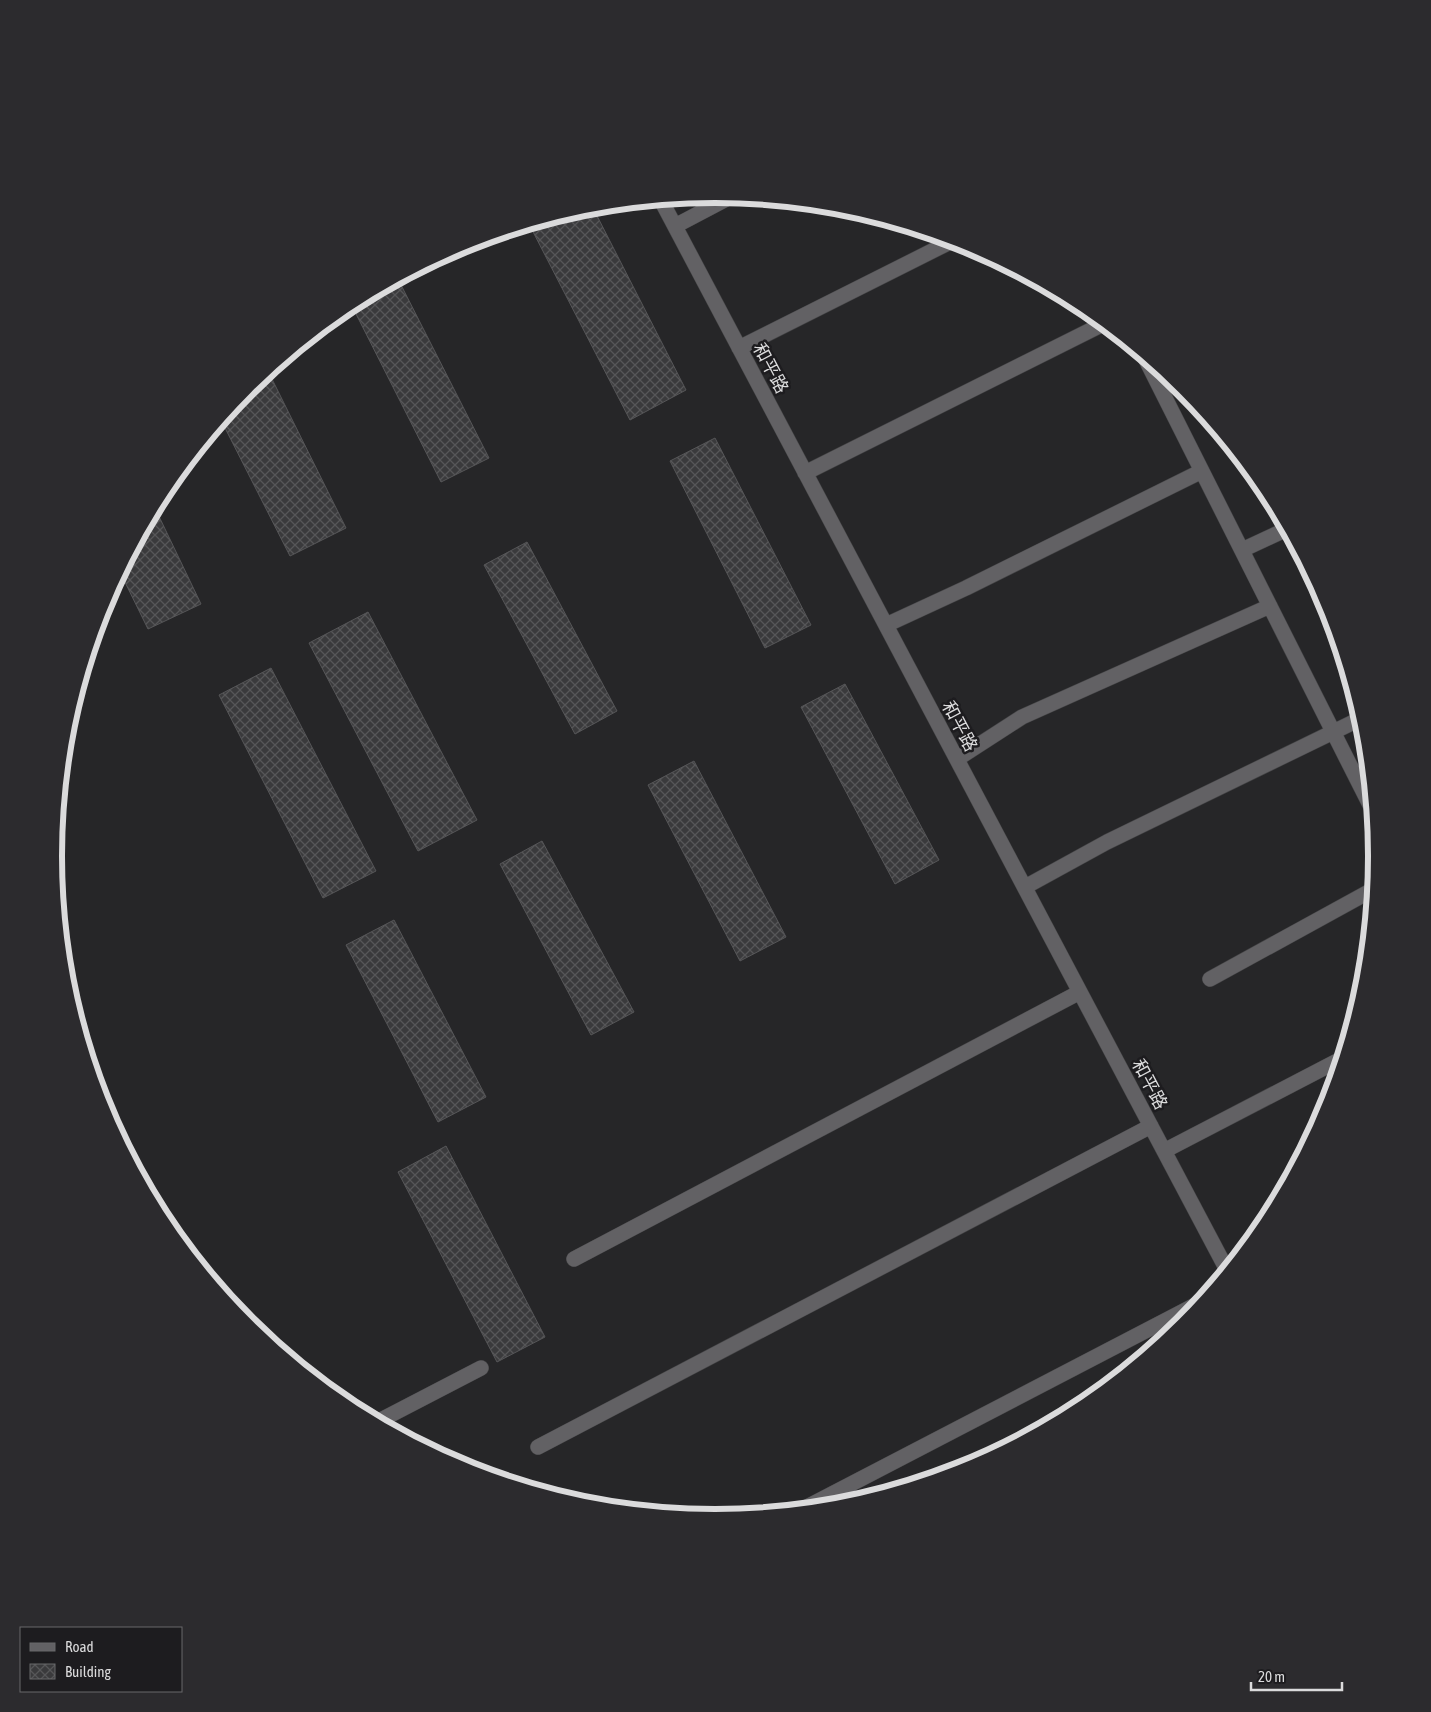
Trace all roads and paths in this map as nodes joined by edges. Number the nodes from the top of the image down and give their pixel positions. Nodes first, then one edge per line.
1 (719, 203) edge
2 (664, 205) edge
3 (675, 226) junction
4 (944, 245) edge
5 (1097, 327) edge
6 (739, 348) junction
7 (1151, 369) edge
8 (1202, 471) junction
9 (805, 473) junction
10 (1282, 531) edge
11 (1242, 550) junction
12 (1270, 606) junction
13 (886, 626) junction
14 (1354, 721) edge
15 (1333, 731) junction
16 (957, 759) junction
17 (1365, 796) edge
18 (1024, 887) junction
19 (1367, 893) edge
20 (1210, 979) dead end
21 (1080, 992) junction
22 (1335, 1061) edge
23 (1151, 1126) junction
24 (1164, 1151) junction
25 (574, 1259) dead end
26 (1224, 1265) edge
27 (1183, 1312) edge
28 (481, 1368) dead end
29 (384, 1419) edge
30 (538, 1447) dead end
31 (821, 1500) edge

1 - 3 street
2 - 3 street, 和平路
3 - 6 street, 和平路
4 - 6 street
5 - 9 street
6 - 9 street, 和平路
7 - 8 street
8 - 11 street
8 - 13 street
9 - 13 street, 和平路
10 - 11 street
11 - 12 street
12 - 15 street
12 - 16 street
13 - 16 street, 和平路
14 - 15 street
15 - 17 street
15 - 18 street
16 - 18 street, 和平路
18 - 21 street, 和平路
19 - 20 street
21 - 23 street, 和平路
21 - 25 street
22 - 24 street
23 - 24 street, 和平路
23 - 30 street
24 - 26 street, 和平路
27 - 31 street
28 - 29 street

